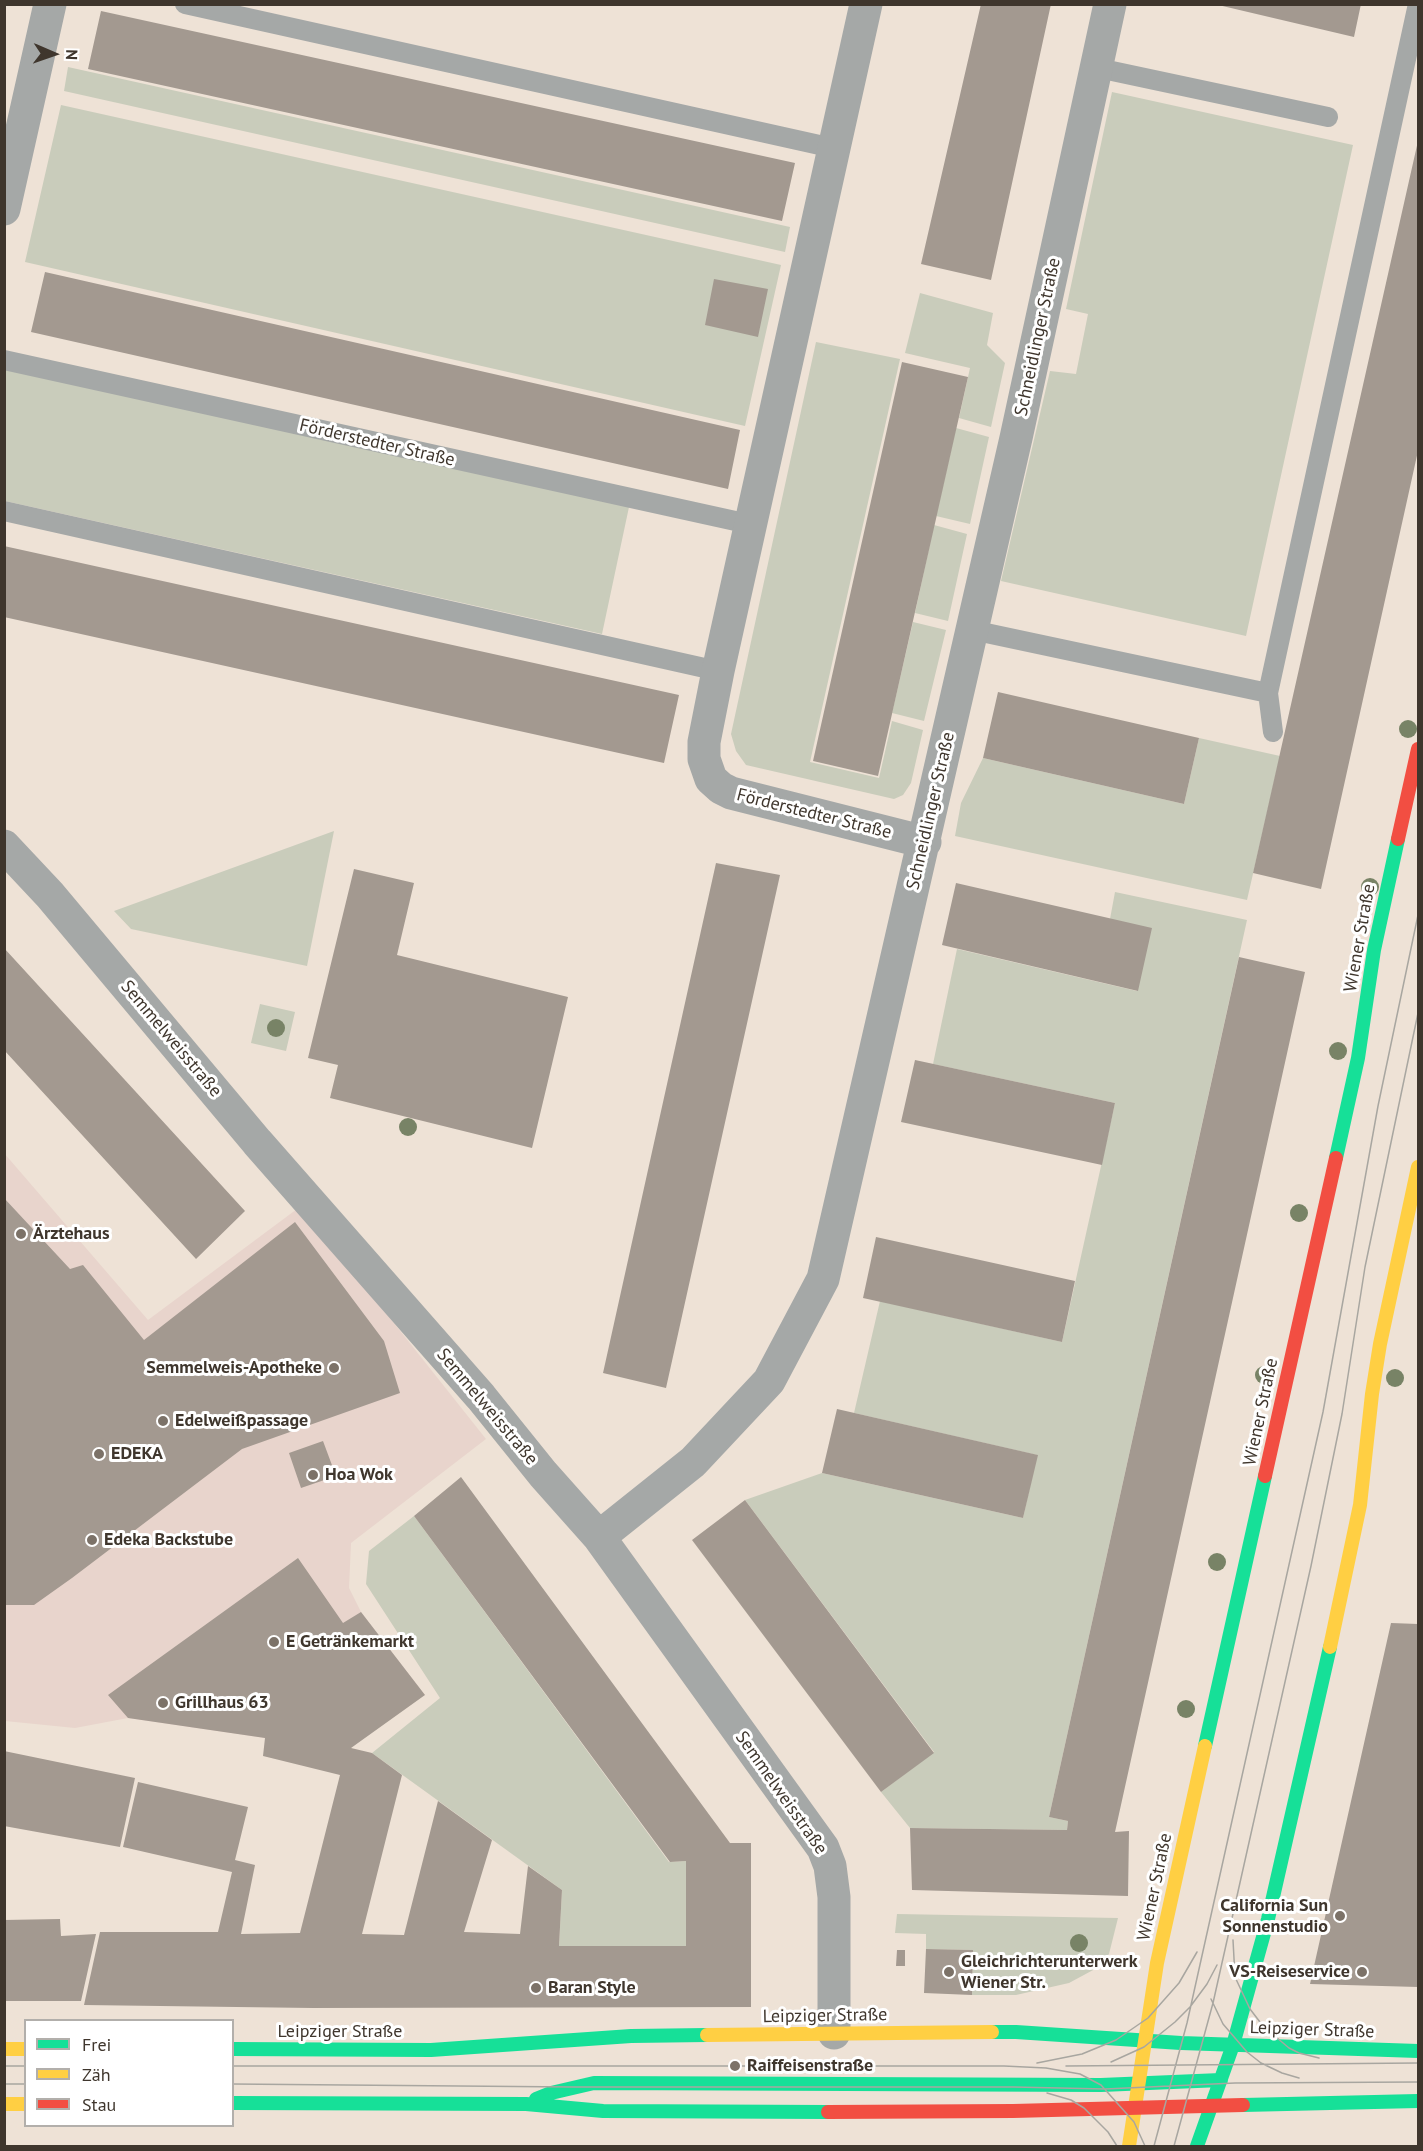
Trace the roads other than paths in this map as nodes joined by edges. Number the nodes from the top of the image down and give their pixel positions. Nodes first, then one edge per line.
1 (50, 4) edge
2 (185, 4) edge
3 (866, 4) edge
4 (1110, 4) edge
5 (1418, 4) edge
6 (1098, 68) junction
7 (1328, 117) dead end
8 (833, 148) junction
9 (4, 209) edge
10 (4, 360) edge
11 (4, 511) edge
12 (750, 524) junction
13 (972, 630) junction
14 (718, 671) junction
15 (1268, 693) junction
16 (1274, 732) dead end
17 (1419, 749) edge
18 (1412, 812) edge
19 (925, 842) junction
20 (4, 846) edge
21 (1419, 1167) edge
22 (599, 1538) junction
23 (834, 2033) junction
24 (1145, 2041) junction
25 (1233, 2045) junction
26 (4, 2049) edge
27 (24, 2049) edge
28 (234, 2049) edge
29 (1419, 2051) edge
30 (1221, 2080) junction
31 (1140, 2084) junction
32 (1419, 2102) edge
33 (234, 2103) edge
34 (4, 2104) edge
35 (24, 2104) edge
36 (526, 2104) junction
37 (1211, 2105) junction
38 (1136, 2107) junction
39 (1129, 2146) edge
40 (1197, 2146) edge

1 - 9 street
2 - 8 lane
3 - 8 street, Förderstedter Straße
4 - 6 street, Schneidlinger Straße
5 - 15 lane
6 - 7 lane
6 - 13 street, Schneidlinger Straße
8 - 12 street, Förderstedter Straße
10 - 12 lane, Förderstedter Straße
11 - 14 lane
12 - 14 street, Förderstedter Straße
13 - 15 lane
13 - 19 street, Schneidlinger Straße
14 - 19 street, Förderstedter Straße
15 - 16 lane
17 - 18 main road, Wiener Straße
18 - 24 main road, Wiener Straße
19 - 22 street, Schneidlinger Straße
20 - 22 street, Semmelweisstraße
21 - 25 main road
22 - 23 street, Semmelweisstraße
23 - 24 main road, Leipziger Straße
23 - 28 main road, Leipziger Straße
24 - 25 main road, Leipziger Straße
24 - 31 main road, Wiener Straße
25 - 29 main road, Leipziger Straße
25 - 30 main road
26 - 27 main road
30 - 31 main road
30 - 37 main road
31 - 36 main road
31 - 38 main road
32 - 37 main road
33 - 36 main road
34 - 35 main road
36 - 38 main road
37 - 38 main road
37 - 40 main road
38 - 39 main road

